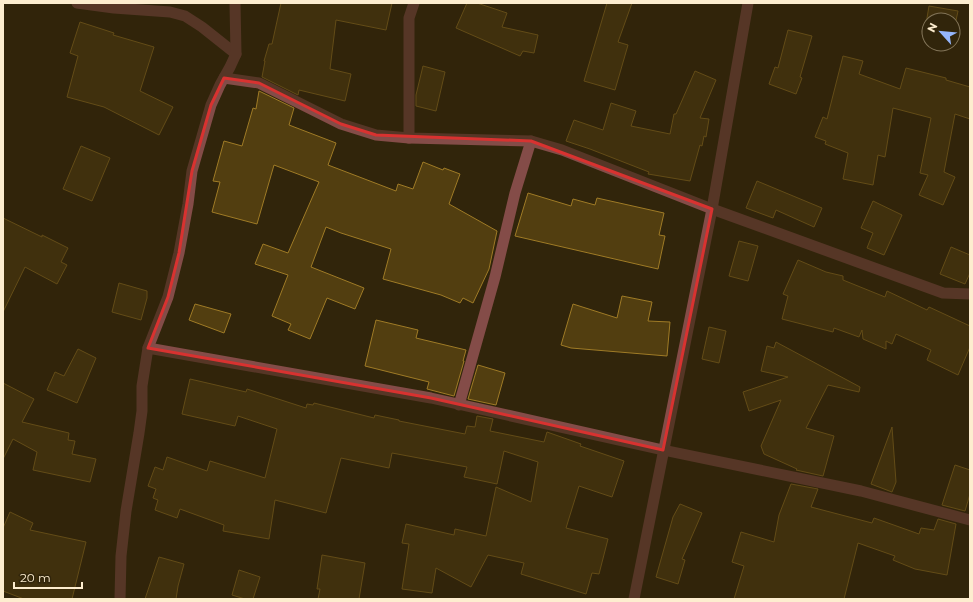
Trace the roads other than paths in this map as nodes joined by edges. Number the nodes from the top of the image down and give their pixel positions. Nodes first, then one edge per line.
1 (78, 3) edge
2 (235, 3) edge
3 (414, 3) edge
4 (748, 3) edge
5 (236, 54) junction
6 (224, 78) junction
7 (409, 138) junction
8 (531, 141) junction
9 (712, 208) junction
10 (970, 294) edge
11 (148, 348) junction
12 (459, 404) junction
13 (663, 450) junction
14 (970, 520) edge
15 (120, 599) edge
16 (634, 599) edge

1 - 5 street
2 - 5 street
3 - 7 street
4 - 9 street
5 - 6 street
6 - 7 street
6 - 11 street
7 - 8 street
8 - 9 street
8 - 12 street
9 - 10 street
9 - 13 street
11 - 12 street
11 - 15 street
12 - 13 street
13 - 14 street
13 - 16 street

